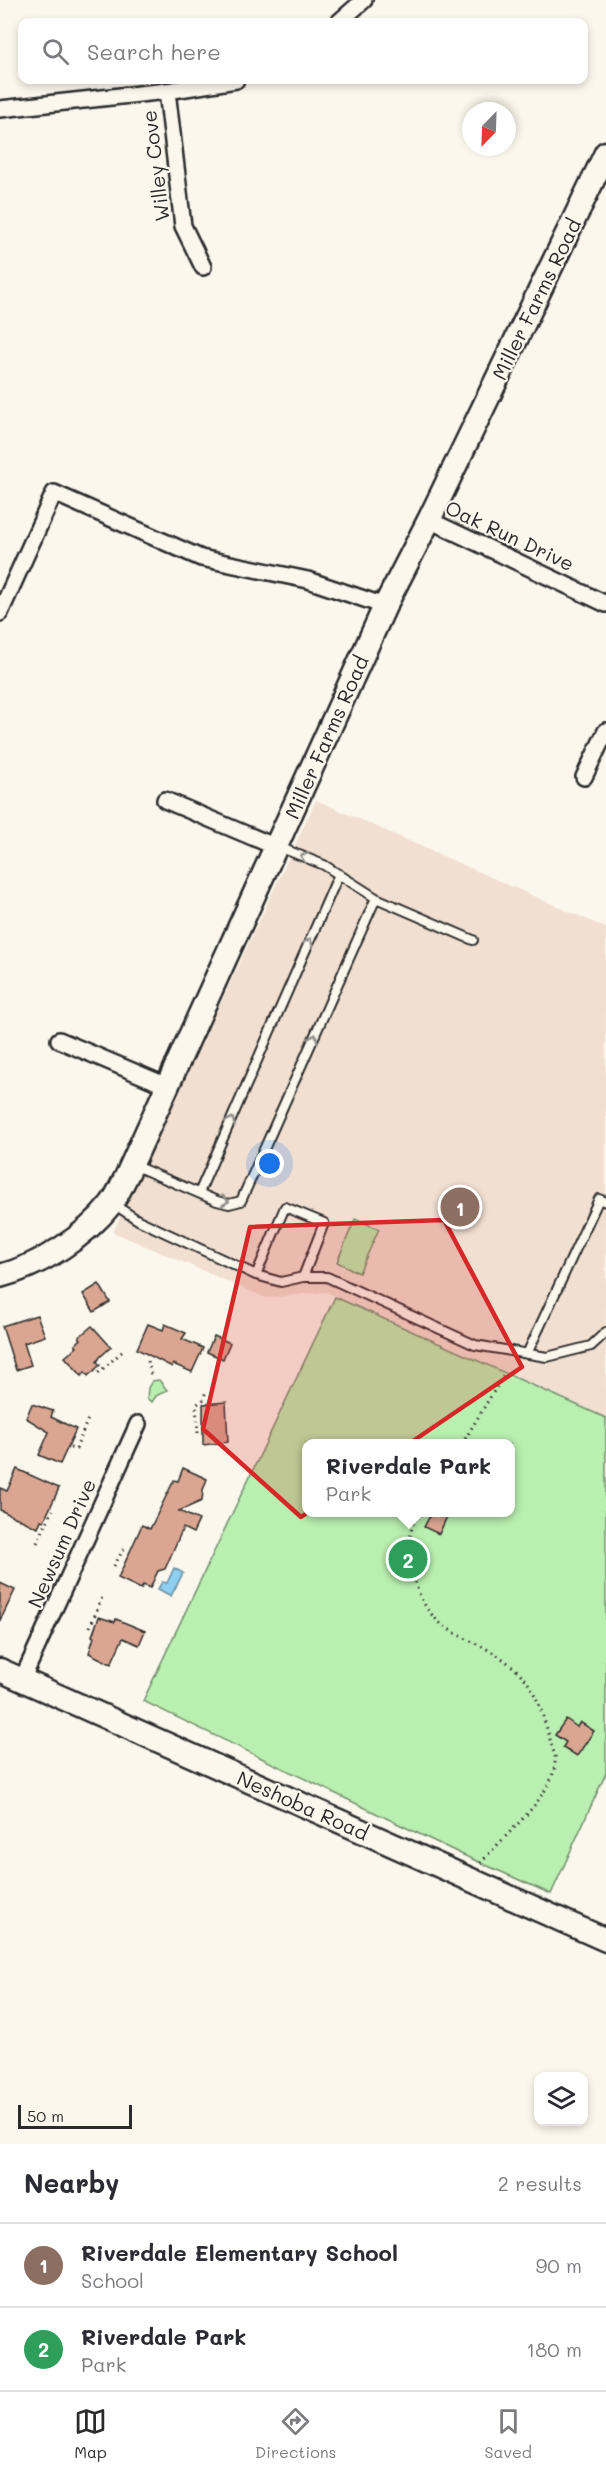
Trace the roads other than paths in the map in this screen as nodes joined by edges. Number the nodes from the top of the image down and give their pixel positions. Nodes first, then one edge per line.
1 (364, 0) edge
2 (344, 18) edge
3 (211, 84) edge
4 (167, 91) junction
5 (0, 109) edge
6 (606, 153) edge
7 (203, 267) dead end
8 (429, 520) junction
9 (606, 604) edge
10 (385, 606) junction
11 (0, 613) edge
12 (606, 731) edge
13 (584, 777) dead end
14 (165, 800) dead end
15 (276, 847) junction
16 (339, 874) junction
17 (376, 898) junction
18 (472, 940) dead end
19 (59, 1040) dead end
20 (167, 1086) junction
21 (132, 1164) junction
22 (199, 1193) junction
23 (606, 1202) edge
24 (111, 1203) junction
25 (256, 1275) junction
26 (0, 1276) edge
27 (303, 1277) junction
28 (606, 1332) edge
29 (527, 1354) junction
30 (138, 1424) dead end
31 (0, 1670) edge
32 (22, 1680) junction
33 (606, 1940) edge

1 - 2 street
3 - 4 street
4 - 5 street
4 - 7 street, Willey Cove
6 - 8 street, Miller Farms Road
8 - 9 street, Oak Run Drive
8 - 10 street, Miller Farms Road
10 - 11 street
10 - 15 street, Miller Farms Road
12 - 13 street
14 - 15 street
16 -> 15 lane
15 - 20 street, Miller Farms Road
16 - 17 lane
22 -> 16 lane
17 - 18 lane
22 -> 17 lane
19 - 20 street
20 - 21 street, Miller Farms Road
21 - 22 lane
21 - 24 street, Miller Farms Road
23 - 29 lane
24 - 25 lane
24 - 26 street, Miller Farms Road
25 - 27 lane
25 - 27 lane
27 - 29 lane
28 - 29 lane
30 - 32 street, Newsum Drive
31 - 32 street, Neshoba Road
32 - 33 street, Neshoba Road

